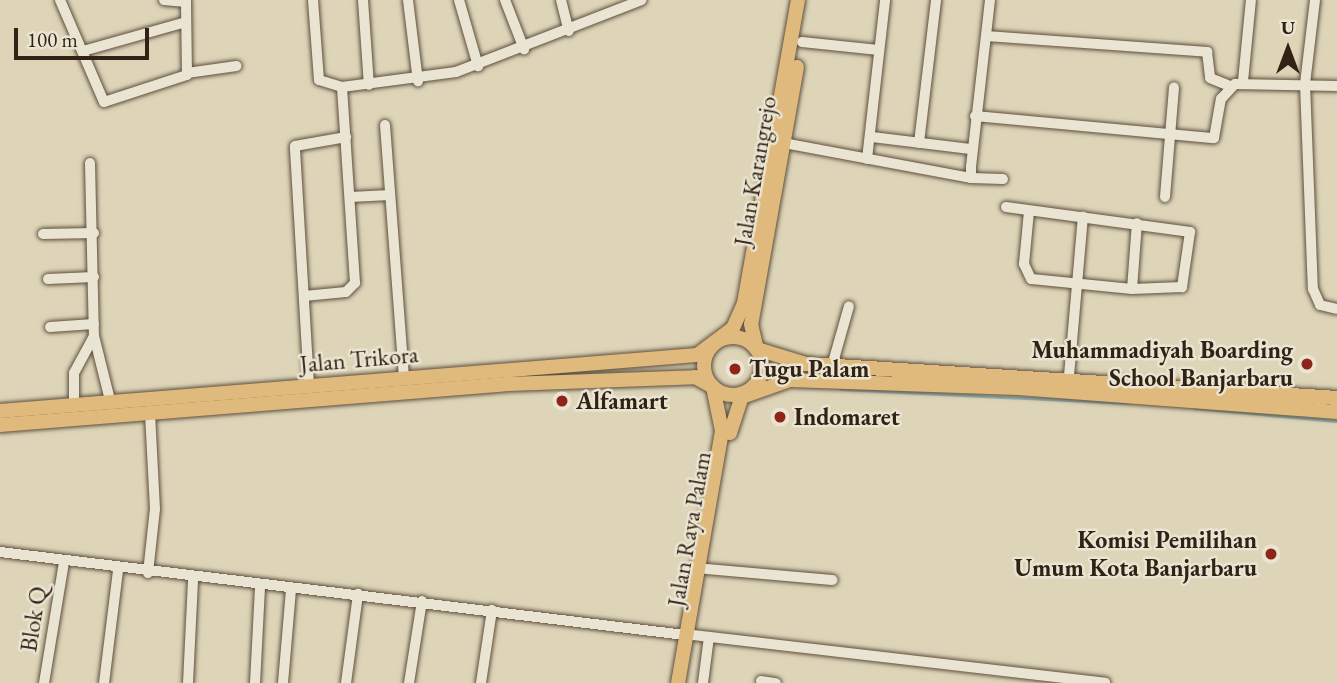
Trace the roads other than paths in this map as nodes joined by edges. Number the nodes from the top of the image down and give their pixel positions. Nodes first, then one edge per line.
1 (60, 0) edge
2 (164, 0) edge
3 (313, 0) edge
4 (363, 0) edge
5 (408, 0) edge
6 (459, 0) edge
7 (505, 0) edge
8 (561, 0) edge
9 (642, 0) edge
10 (798, 0) edge
11 (807, 0) edge
12 (885, 0) edge
13 (936, 0) edge
14 (990, 0) edge
15 (1251, 0) edge
16 (1315, 0) edge
17 (186, 1) edge
18 (186, 22) junction
19 (569, 31) junction
20 (986, 36) junction
21 (802, 42) junction
22 (524, 48) junction
23 (879, 50) junction
24 (83, 51) junction
25 (237, 66) dead end
26 (478, 66) junction
27 (187, 73) junction
28 (418, 81) junction
29 (1242, 81) junction
30 (1305, 84) junction
31 (369, 85) junction
32 (1230, 86) junction
33 (1337, 86) edge
34 (1174, 87) dead end
35 (342, 88) junction
36 (975, 116) junction
37 (385, 125) dead end
38 (1169, 133) junction
39 (346, 137) junction
40 (872, 137) junction
41 (784, 143) junction
42 (919, 143) junction
43 (970, 149) junction
44 (867, 159) junction
45 (90, 163) dead end
46 (971, 178) junction
47 (1003, 179) dead end
48 (390, 195) junction
49 (350, 197) junction
50 (1165, 197) dead end
51 (1006, 208) dead end
52 (1028, 211) junction
53 (1083, 217) junction
54 (1137, 223) junction
55 (93, 233) junction
56 (43, 234) dead end
57 (94, 277) junction
58 (48, 279) dead end
59 (1076, 286) junction
60 (1132, 289) junction
61 (304, 296) junction
62 (849, 306) dead end
63 (1337, 309) edge
64 (94, 324) junction
65 (50, 327) dead end
66 (93, 337) junction
67 (719, 341) junction
68 (757, 349) junction
69 (832, 366) junction
70 (1069, 376) junction
71 (404, 377) junction
72 (309, 385) junction
73 (713, 387) junction
74 (751, 389) junction
75 (1337, 398) edge
76 (110, 400) junction
77 (74, 404) junction
78 (54, 405) junction
79 (0, 411) edge
80 (1337, 412) edge
81 (150, 413) junction
82 (23, 416) junction
83 (58, 421) junction
84 (0, 425) edge
85 (0, 552) edge
86 (64, 562) junction
87 (706, 569) junction
88 (118, 570) junction
89 (148, 573) junction
90 (193, 580) junction
91 (833, 580) dead end
92 (260, 586) junction
93 (291, 590) junction
94 (358, 594) junction
95 (422, 601) junction
96 (492, 610) junction
97 (689, 635) junction
98 (709, 637) junction
99 (761, 681) edge
100 (44, 683) edge
101 (104, 683) edge
102 (188, 683) edge
103 (255, 683) edge
104 (283, 683) edge
105 (346, 683) edge
106 (409, 683) edge
107 (481, 683) edge
108 (678, 683) edge
109 (685, 683) edge
110 (703, 683) edge
111 (776, 683) edge
112 (1105, 683) edge

1 - 24 street
2 - 17 street
3 - 35 street
4 - 31 street
5 - 28 street
6 - 26 street
7 - 22 street
8 - 19 street
9 - 19 street
10 - 67 main road, Jalan Karangrejo
11 - 21 main road, Jalan Karangrejo
12 - 23 street
13 - 42 street
14 - 20 street
15 - 29 street
16 - 30 street
17 - 18 street
18 - 24 street
18 - 27 street
19 - 22 street
20 - 32 street
20 - 36 street
21 - 23 street
21 - 41 main road, Jalan Karangrejo
22 - 26 street
23 - 40 street
24 - 27 street
25 - 27 street
26 - 28 street
28 - 31 street
29 - 30 street
29 - 32 street
30 - 33 street
30 - 63 street
31 - 35 street
32 - 38 street
34 - 38 street
35 - 39 street
36 - 38 street
36 - 43 street
37 - 48 street
38 - 50 street
39 - 49 street
39 - 61 street
40 - 42 street
40 - 44 street
41 - 44 street
41 - 68 main road, Jalan Karangrejo
42 - 43 street
43 - 46 street
44 - 46 street
45 - 55 street
46 - 47 street
48 - 49 street
48 - 71 street
49 - 61 street
51 - 52 street
52 - 53 street
52 - 59 street
53 - 54 street
53 - 59 street
54 - 60 street
54 - 60 street
55 - 56 street
55 - 57 street
57 - 58 street
57 - 64 street
59 - 60 street
59 - 70 street
61 - 72 street
62 - 69 street
64 - 65 street
64 - 66 street
66 - 76 street
66 - 77 street
67 - 68 main road
67 - 71 main road, Jalan Trikora
67 - 73 main road
68 - 69 main road
68 - 74 main road
69 - 70 main road
70 - 75 main road
71 - 72 main road, Jalan Trikora
72 - 76 main road, Jalan Trikora
73 - 74 main road
73 - 81 main road, Jalan Trikora
73 - 97 main road, Jalan Raya Palam
74 - 80 main road
74 - 87 main road, Jalan Raya Palam
76 - 77 main road, Jalan Trikora
77 - 78 main road, Jalan Trikora
78 - 82 main road, Jalan Trikora
78 - 83 main road
79 - 82 main road, Jalan Trikora
81 - 83 main road, Jalan Trikora
81 - 89 street
82 - 83 main road, Jalan Trikora
82 - 84 main road, Jalan Trikora
85 - 86 street
86 - 88 street
86 - 100 street, Blok Q
87 - 91 street
87 - 97 main road, Jalan Raya Palam
88 - 89 street
88 - 101 street
89 - 90 street
90 - 92 street
90 - 102 street
92 - 93 street
92 - 103 street
93 - 94 street
93 - 104 street
94 - 95 street
94 - 105 street
95 - 96 street
95 - 106 street
96 - 97 street
96 - 107 street
97 - 98 street
97 - 108 main road, Jalan Raya Palam
97 - 109 main road, Jalan Raya Palam
98 - 110 street
98 - 112 street
99 - 111 street

